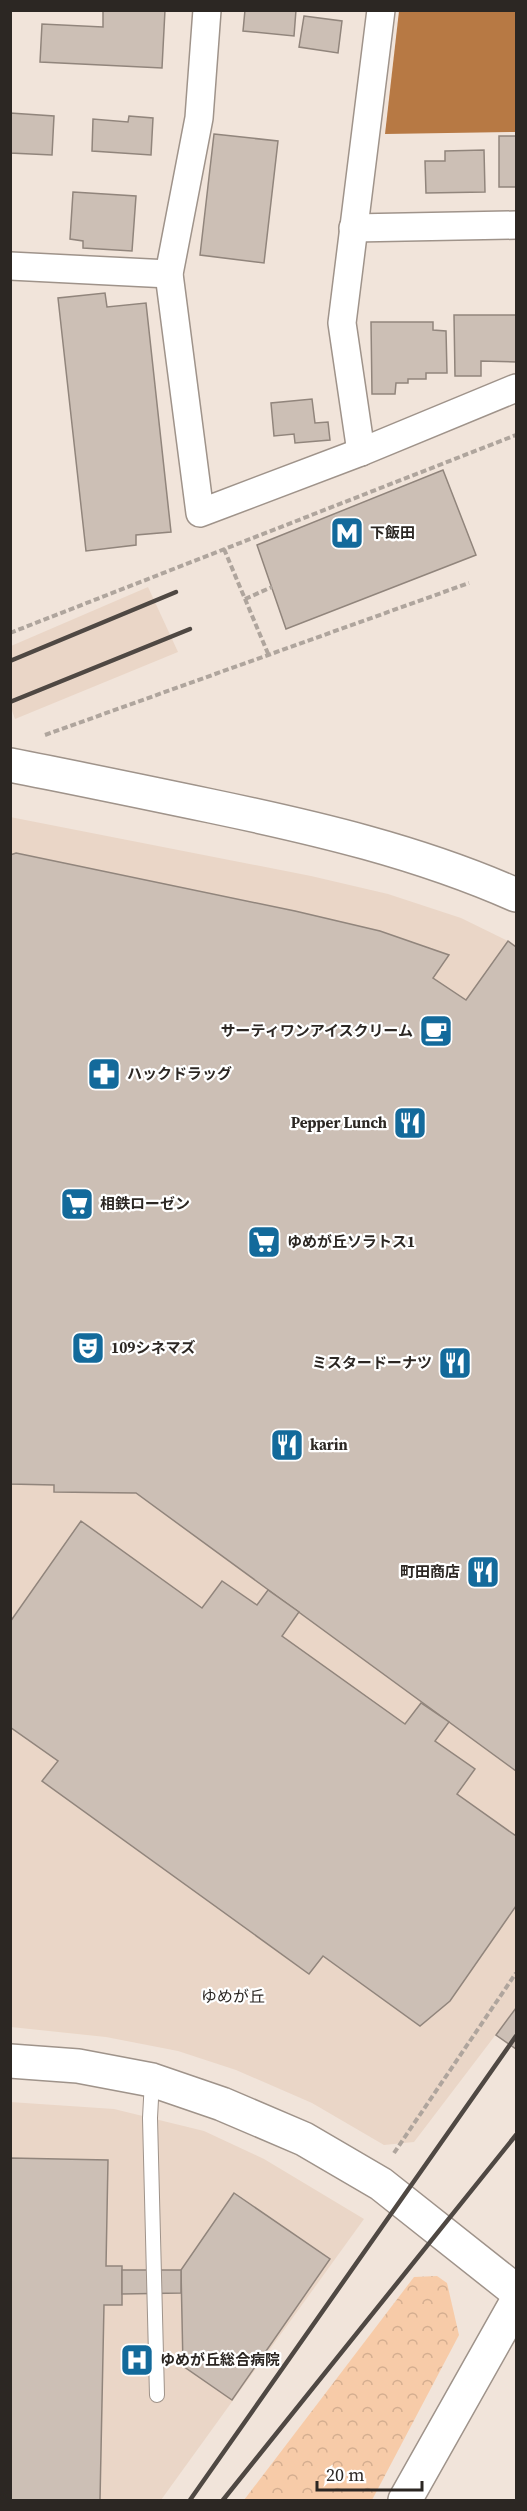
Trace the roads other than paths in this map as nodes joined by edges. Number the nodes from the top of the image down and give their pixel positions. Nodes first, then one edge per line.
1 (207, 10) edge
2 (381, 10) edge
3 (516, 225) edge
4 (353, 228) junction
5 (10, 266) edge
6 (169, 274) junction
7 (516, 387) edge
8 (361, 452) junction
9 (10, 765) edge
10 (516, 895) edge
11 (10, 2061) edge
12 (152, 2080) junction
13 (516, 2291) edge
14 (516, 2303) edge
15 (157, 2395) dead end
16 (405, 2500) edge

1 - 6 street
2 - 4 street
3 - 4 street
4 - 8 street
5 - 6 street
6 - 8 street
7 - 8 street
9 - 10 street
11 - 12 street
12 - 13 street
12 - 15 lane
14 - 16 street

